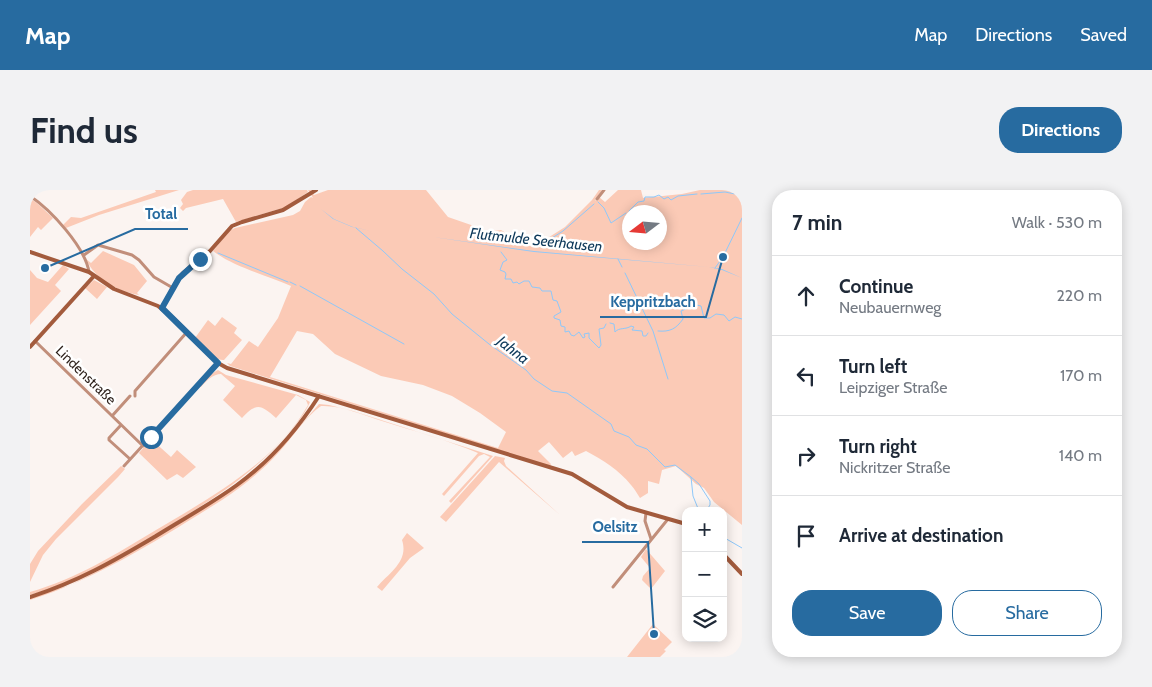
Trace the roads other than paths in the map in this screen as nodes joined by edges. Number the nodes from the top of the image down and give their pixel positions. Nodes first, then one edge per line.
1 (604, 190) edge
2 (315, 191) edge
3 (30, 196) edge
4 (597, 199) dead end
5 (30, 252) edge
6 (84, 255) junction
7 (89, 272) junction
8 (94, 276) junction
9 (173, 288) junction
10 (162, 308) junction
11 (187, 332) junction
12 (35, 341) junction
13 (30, 347) edge
14 (218, 363) junction
15 (130, 396) dead end
16 (135, 396) dead end
17 (319, 396) junction
18 (112, 416) junction
19 (121, 425) junction
20 (143, 446) junction
21 (130, 459) junction
22 (124, 466) dead end
23 (646, 513) junction
24 (668, 518) junction
25 (682, 523) edge
26 (651, 539) junction
27 (727, 558) edge
28 (742, 574) edge
29 (613, 587) dead end
30 (30, 597) edge

1 - 4 street
2 - 9 main road
3 - 6 street
5 - 7 main road
6 - 7 street
6 - 9 street
7 - 8 main road
8 - 10 main road
8 - 12 main road
9 - 10 main road
10 - 11 main road
11 - 14 main road
11 - 16 street
12 - 13 main road
12 - 18 street, Lindenstraße
14 - 17 main road
14 - 20 street
15 - 18 street
17 - 23 main road
17 - 30 main road
18 - 19 street, Lindenstraße
19 - 20 street, Lindenstraße
19 - 21 street
20 - 21 street
21 - 22 street
23 - 24 main road
23 - 26 street
24 - 25 main road
24 - 26 street
26 - 29 street
27 - 28 main road

